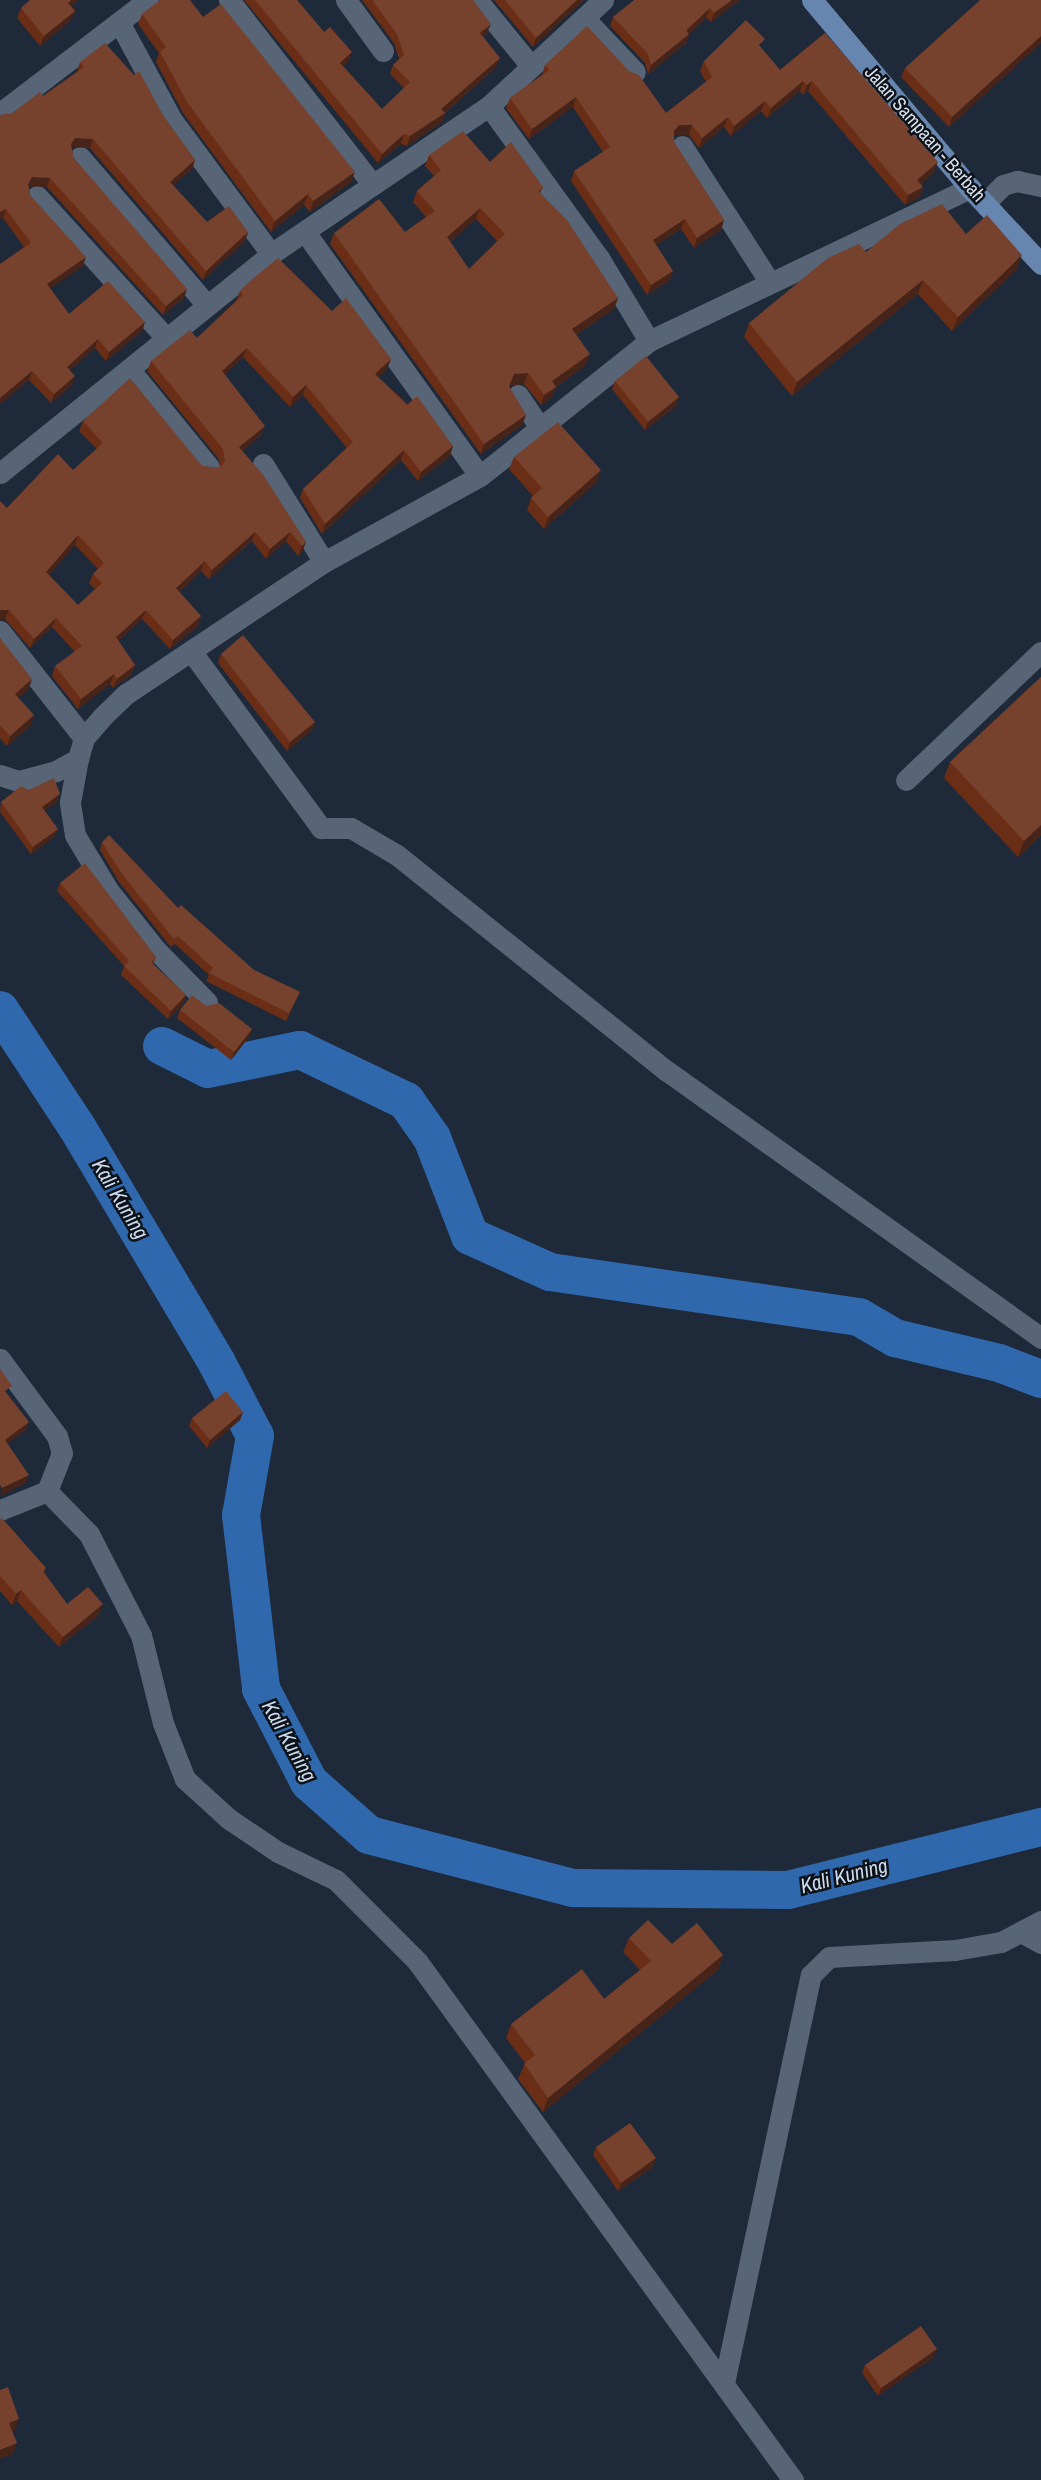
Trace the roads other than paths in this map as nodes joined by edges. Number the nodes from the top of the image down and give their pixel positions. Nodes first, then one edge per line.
1 (148, 0) edge
2 (229, 0) edge
3 (346, 0) edge
4 (477, 0) edge
5 (603, 0) edge
6 (816, 1) edge
7 (584, 18) junction
8 (119, 22) junction
9 (383, 51) dead end
10 (531, 66) junction
11 (635, 72) edge
12 (489, 106) junction
13 (0, 112) edge
14 (682, 146) dead end
15 (80, 157) dead end
16 (373, 185) junction
17 (1041, 186) edge
18 (977, 195) junction
19 (37, 196) dead end
20 (305, 232) junction
21 (271, 254) junction
22 (1041, 264) edge
23 (769, 281) junction
24 (207, 305) junction
25 (166, 338) junction
26 (649, 341) junction
27 (129, 369) junction
28 (518, 395) edge
29 (540, 428) junction
30 (263, 464) dead end
31 (209, 467) edge
32 (0, 473) edge
33 (480, 476) junction
34 (324, 562) junction
35 (0, 631) edge
36 (191, 651) junction
37 (1041, 652) edge
38 (84, 738) junction
39 (78, 759) junction
40 (0, 775) edge
41 (906, 780) dead end
42 (207, 1002) dead end
43 (1041, 1338) edge
44 (0, 1360) edge
45 (47, 1491) junction
46 (0, 1510) edge
47 (1041, 1921) edge
48 (1021, 1932) junction
49 (1041, 1943) edge
50 (724, 2383) junction
51 (793, 2480) edge

1 - 8 street
2 - 16 street
3 - 9 street
4 - 10 street
5 - 7 street
6 - 18 main road, Jalan Sampaan - Berbah
7 - 10 street
7 - 11 street
8 - 13 street
8 - 21 street
10 - 12 street
12 - 16 street
12 - 26 street
14 - 23 street
15 - 24 street
16 - 20 street
17 - 18 street
18 - 22 main road, Jalan Sampaan - Berbah
18 - 23 street
19 - 25 street
20 - 21 street
20 - 33 street
21 - 24 street
23 - 26 street
24 - 25 street
25 - 27 street
26 - 29 street
27 - 31 street
27 - 32 street
28 - 29 street
29 - 33 street
30 - 34 street
33 - 34 street
34 - 36 street
35 - 38 street
36 - 38 street
36 - 43 street
37 - 41 street
38 - 39 street
39 - 40 street
39 - 42 street
44 - 45 street
45 - 46 street
45 - 50 street
47 - 48 street
48 - 49 street
48 - 50 street
50 - 51 street

